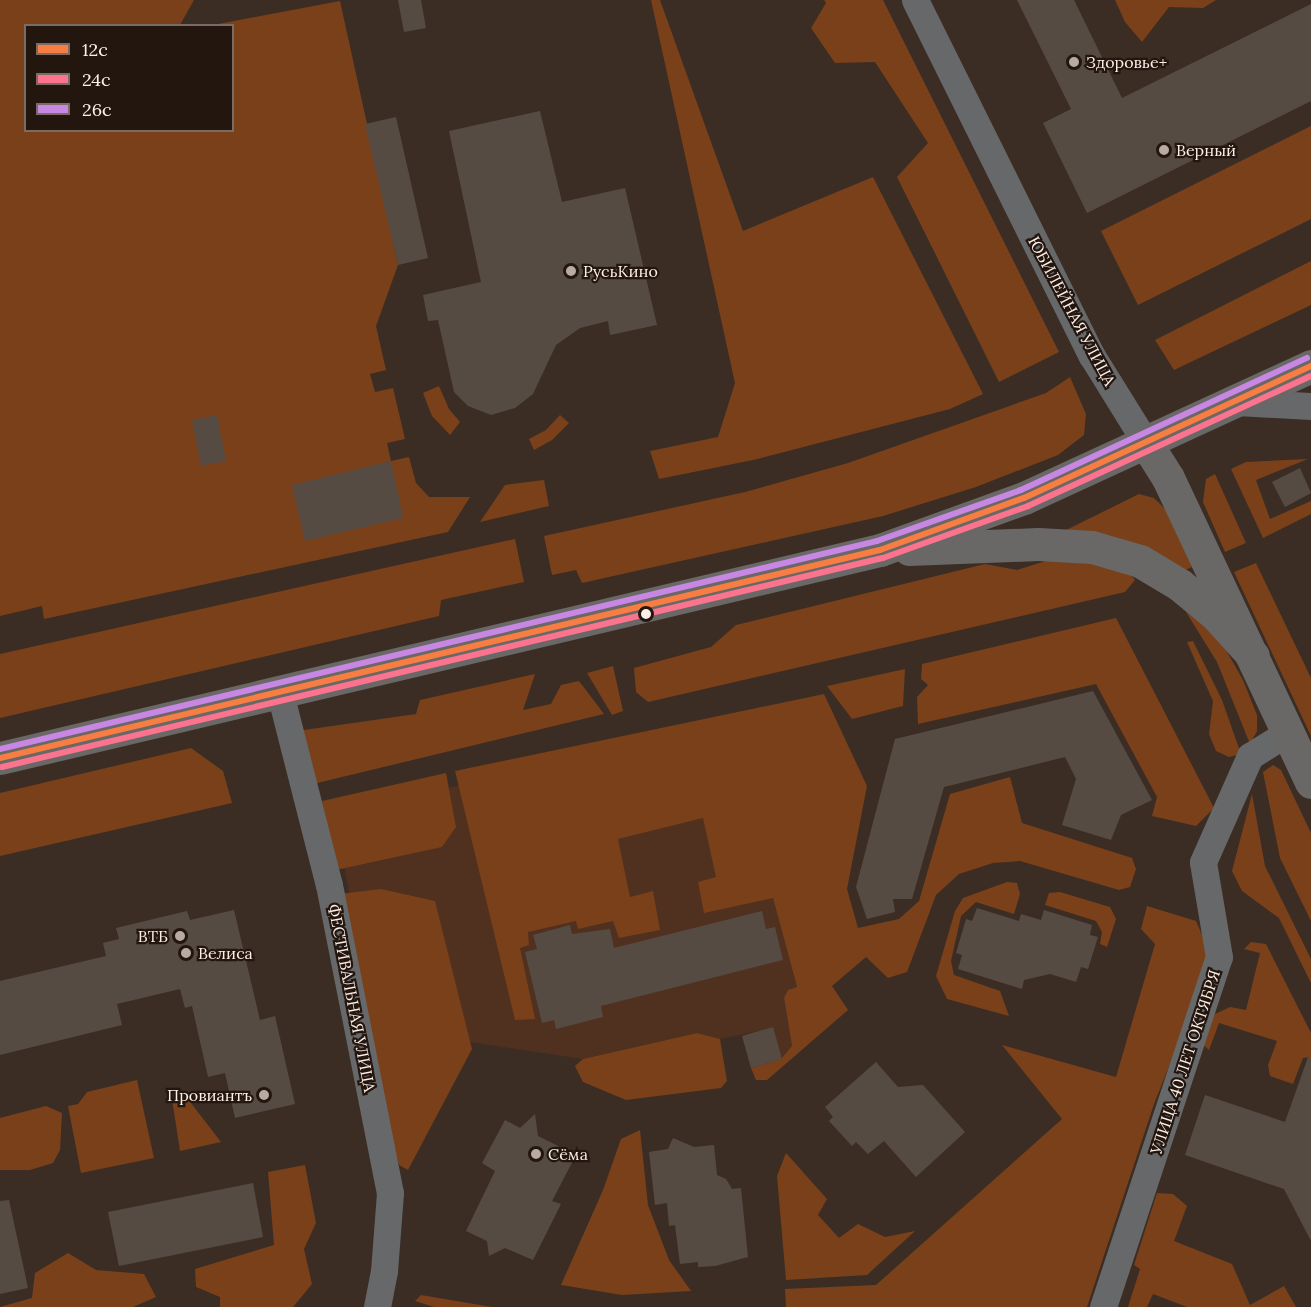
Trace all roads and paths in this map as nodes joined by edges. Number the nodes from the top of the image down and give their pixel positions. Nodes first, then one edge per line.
1 (915, 0) edge
2 (1311, 366) edge
3 (1237, 402) junction
4 (1311, 406) edge
5 (1146, 443) junction
6 (880, 550) junction
7 (1253, 656) junction
8 (280, 693) junction
9 (1287, 733) junction
10 (0, 758) edge
11 (1311, 782) edge
12 (377, 1307) edge
13 (1103, 1307) edge

1 - 5 street, ЮБИЛЕЙНАЯ УЛИЦА
2 - 3 main road
3 - 4 street
3 - 5 main road
5 - 6 main road
5 - 7 main road, ЮБИЛЕЙНАЯ УЛИЦА
6 - 7 main road
6 - 8 main road
7 - 9 main road, ЮБИЛЕЙНАЯ УЛИЦА
8 - 10 main road
8 - 12 street, ФЕСТИВАЛЬНАЯ УЛИЦА
9 - 11 main road, ЮБИЛЕЙНАЯ УЛИЦА
9 - 13 street, УЛИЦА 40 ЛЕТ ОКТЯБРЯ

